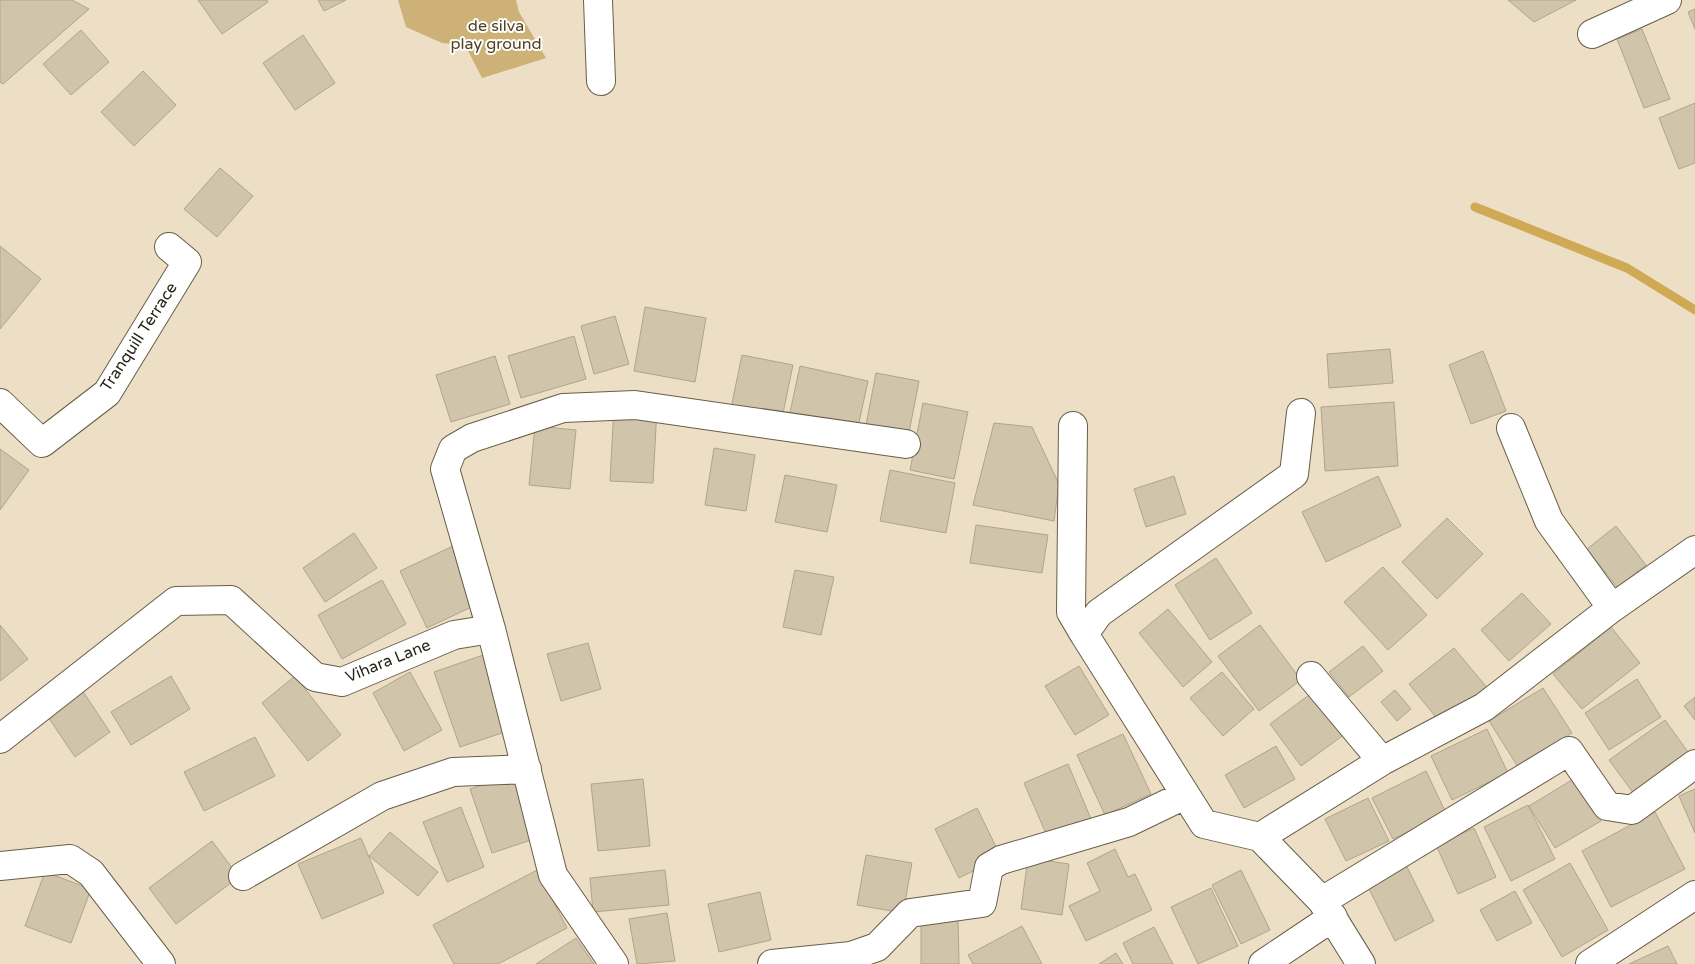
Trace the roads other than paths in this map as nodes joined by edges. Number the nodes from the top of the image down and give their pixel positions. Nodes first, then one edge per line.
1 (598, 0) edge
2 (1667, 0) edge
3 (1592, 34) dead end
4 (601, 81) dead end
5 (168, 247) dead end
6 (0, 403) edge
7 (1301, 413) dead end
8 (1073, 426) dead end
9 (1511, 428) dead end
10 (906, 444) dead end
11 (1695, 550) edge
12 (1612, 608) junction
13 (491, 629) junction
14 (1084, 634) junction
15 (1311, 676) dead end
16 (0, 739) edge
17 (1382, 761) junction
18 (1695, 764) edge
19 (528, 769) junction
20 (1185, 796) junction
21 (1260, 837) junction
22 (0, 866) edge
23 (243, 876) dead end
24 (1695, 896) edge
25 (1328, 909) junction
26 (161, 964) edge
27 (614, 964) edge
28 (772, 964) edge
29 (1263, 964) edge
30 (1361, 964) edge
31 (1590, 964) edge

1 - 4 street
2 - 3 street
5 - 6 street, Tranquill Terrace
7 - 14 street
8 - 14 street
9 - 12 street
10 - 13 street
11 - 12 street
12 - 17 street
13 - 16 street, Vihara Lane
13 - 19 street
14 - 20 street
15 - 17 street
17 - 21 street
18 - 25 street
19 - 23 street
19 - 27 street
20 - 21 street
20 - 28 street
21 - 25 street
22 - 26 street
24 - 31 street
25 - 29 street
25 - 30 street

